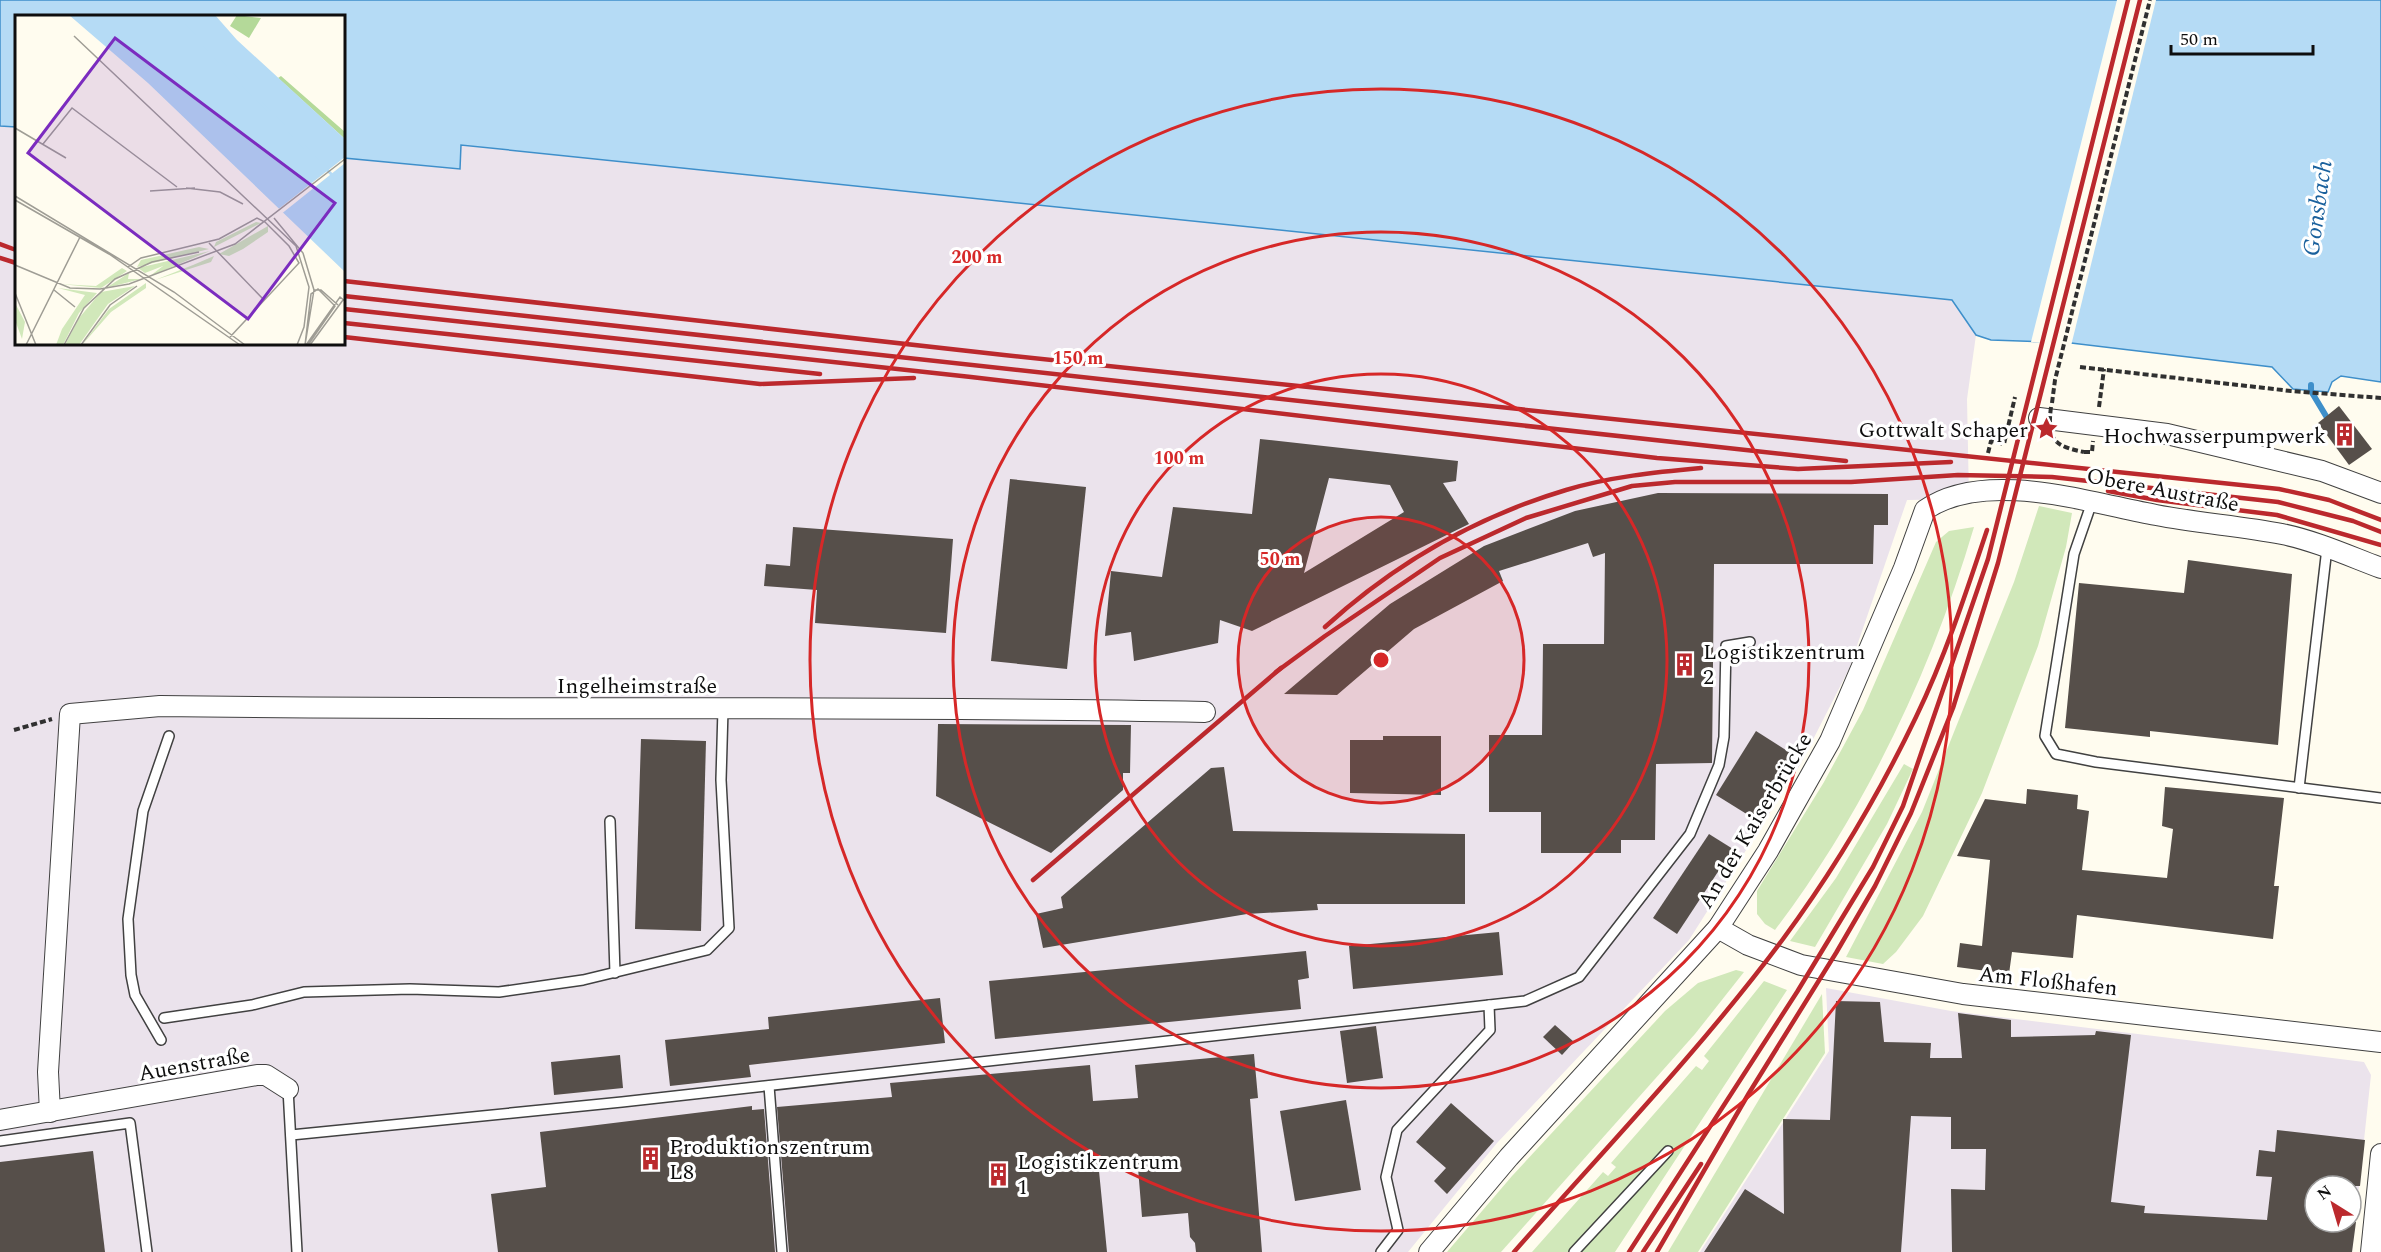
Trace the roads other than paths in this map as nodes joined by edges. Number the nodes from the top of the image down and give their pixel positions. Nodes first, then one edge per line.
1 (2039, 418) dead end
2 (2381, 493) edge
3 (2093, 501) junction
4 (1932, 505) joint
5 (2327, 548) junction
6 (2381, 568) edge
7 (1750, 642) dead end
8 (723, 709) junction
9 (1204, 712) dead end
10 (169, 736) dead end
11 (2299, 788) junction
12 (2381, 798) edge
13 (610, 821) dead end
14 (1718, 928) junction
15 (615, 973) junction
16 (1489, 1005) junction
17 (164, 1018) dead end
18 (160, 1040) dead end
19 (2381, 1042) edge
20 (769, 1086) junction
21 (288, 1089) joint
22 (50, 1112) junction
23 (0, 1120) edge
24 (291, 1135) junction
25 (0, 1141) edge
26 (1668, 1151) dead end
27 (2381, 1154) edge
28 (147, 1252) edge
29 (297, 1252) edge
30 (782, 1252) edge
31 (1381, 1252) edge
32 (1429, 1252) edge
33 (1574, 1252) edge
34 (2371, 1252) edge

1 - 2 street
3 - 4 street, Obere Austraße
3 - 5 street, Obere Austraße
3 - 11 lane
4 - 14 street, An der Kaiserbrücke
5 - 6 street, Obere Austraße
5 - 11 lane
7 - 16 lane
8 - 9 street, Ingelheimstraße
8 - 15 lane
8 - 22 street, Ingelheimstraße
10 - 18 lane
11 - 12 lane
13 - 15 lane
14 - 19 street, Am Floßhafen
14 - 32 street, An der Kaiserbrücke
15 - 17 lane
16 - 20 lane
16 - 31 lane
20 - 24 lane
20 - 30 lane
21 - 22 street, Auenstraße
21 - 24 lane, Auenstraße
22 - 23 street, Auenstraße
24 - 29 lane, Auenstraße
25 - 28 lane
26 - 33 lane
27 - 34 street

